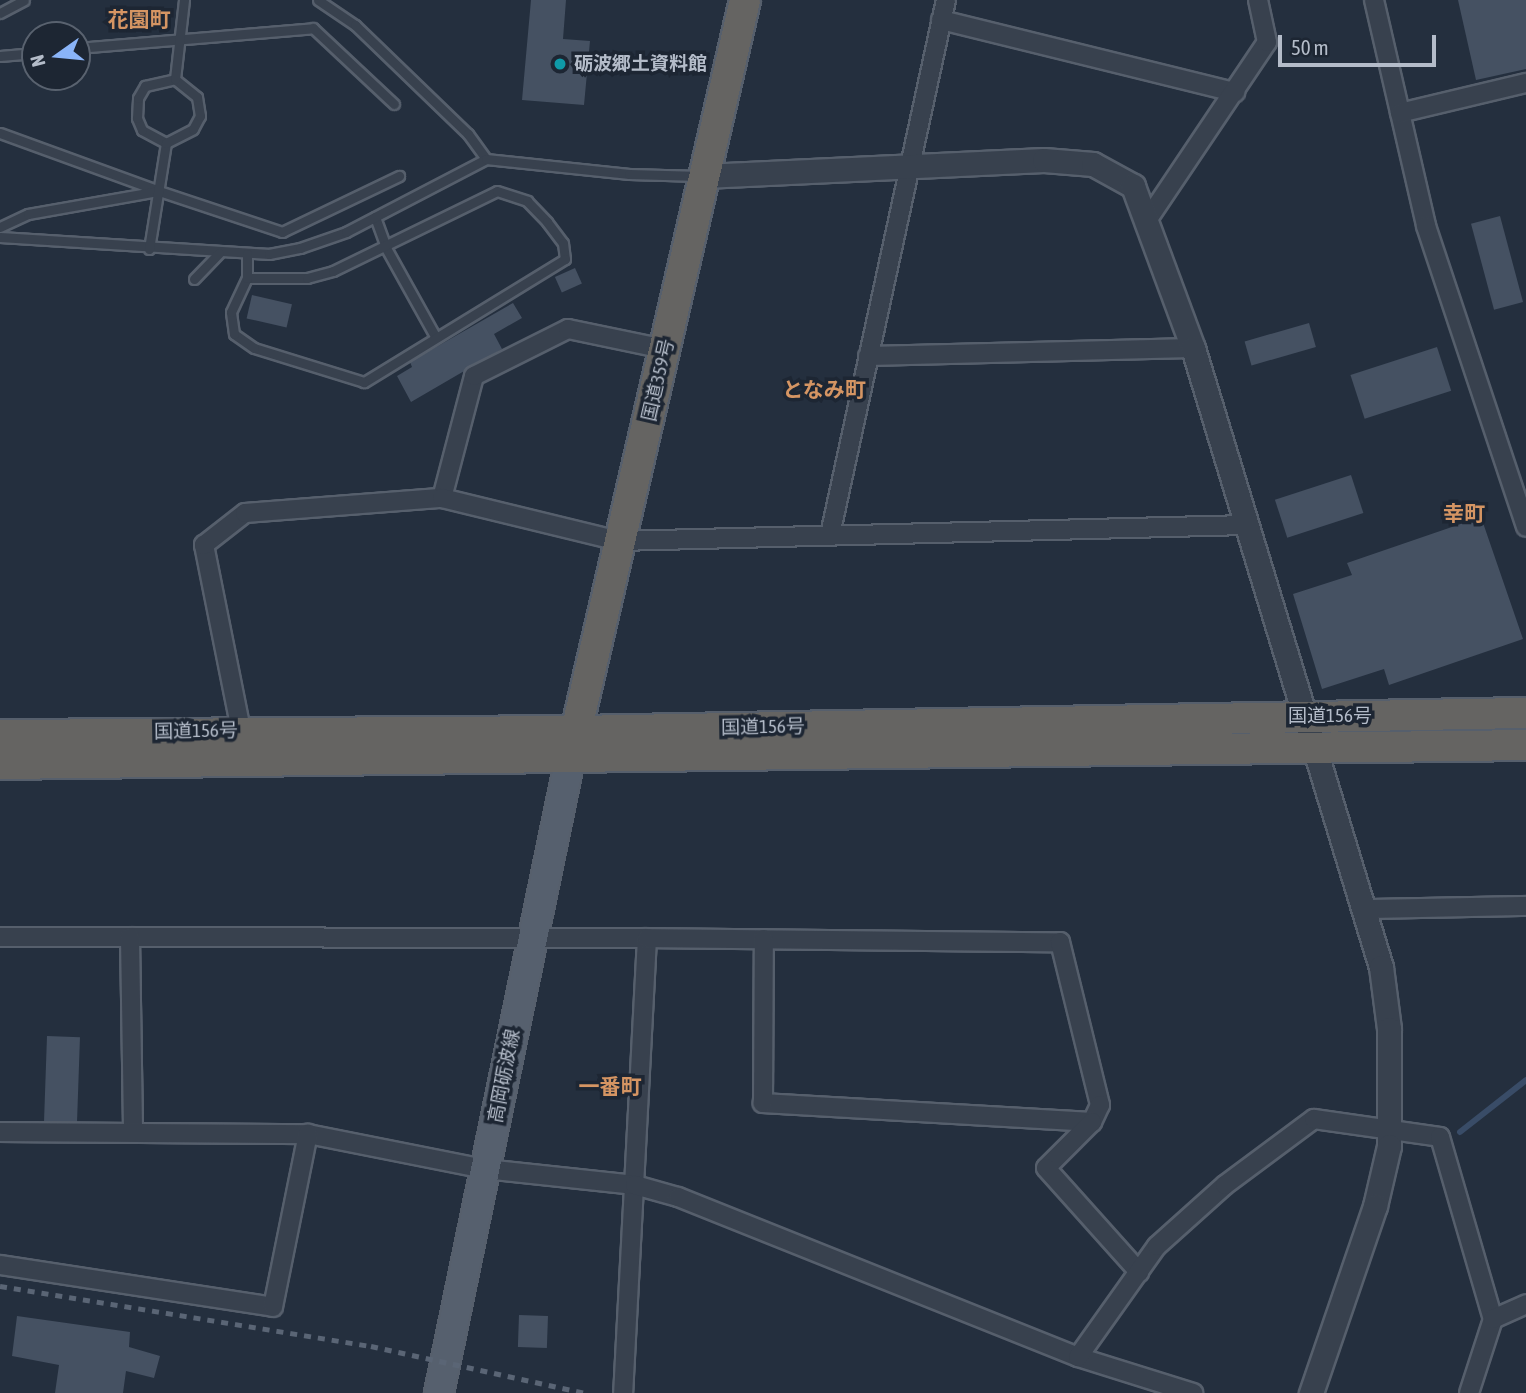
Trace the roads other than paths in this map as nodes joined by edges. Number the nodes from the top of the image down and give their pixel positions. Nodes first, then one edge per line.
1 (24, 0) edge
2 (184, 0) edge
3 (318, 0) edge
4 (745, 0) edge
5 (946, 0) edge
6 (1258, 0) edge
7 (1374, 0) edge
8 (0, 13) edge
9 (941, 20) junction
10 (180, 38) junction
11 (91, 47) edge
12 (21, 54) edge
13 (0, 56) edge
14 (175, 79) junction
15 (1526, 83) edge
16 (1235, 92) junction
17 (394, 104) dead end
18 (1400, 113) junction
19 (0, 133) edge
20 (166, 143) junction
21 (486, 159) junction
22 (909, 167) junction
23 (399, 176) dead end
24 (704, 176) junction
25 (159, 191) junction
26 (375, 217) junction
27 (1148, 219) junction
28 (0, 227) edge
29 (0, 237) edge
30 (386, 248) junction
31 (149, 249) junction
32 (219, 253) junction
33 (247, 254) junction
34 (247, 278) junction
35 (194, 279) dead end
36 (435, 336) junction
37 (1193, 348) junction
38 (666, 349) junction
39 (867, 355) junction
40 (442, 498) junction
41 (1245, 525) junction
42 (1526, 527) edge
43 (830, 535) junction
44 (619, 541) junction
45 (1526, 713) edge
46 (1304, 715) junction
47 (241, 730) junction
48 (0, 735) edge
49 (573, 745) junction
50 (1314, 745) junction
51 (1526, 745) edge
52 (0, 764) edge
53 (1526, 906) edge
54 (1367, 909) junction
55 (532, 935) junction
56 (0, 937) edge
57 (130, 937) junction
58 (647, 938) junction
59 (764, 939) junction
60 (1092, 1122) junction
61 (1391, 1128) junction
62 (133, 1130) junction
63 (0, 1132) edge
64 (308, 1134) junction
65 (485, 1169) junction
66 (635, 1185) junction
67 (0, 1265) edge
68 (1139, 1272) junction
69 (1526, 1304) edge
70 (1493, 1319) junction
71 (1078, 1357) junction
72 (439, 1393) edge
73 (622, 1393) edge
74 (1193, 1393) edge
75 (1311, 1393) edge
76 (1469, 1393) edge

1 - 8 lane
2 - 10 lane
3 - 21 lane
4 - 24 highway, 国道359号
5 - 9 street
6 - 16 street
7 - 18 street
9 - 16 street
9 - 22 street
10 - 11 lane
10 - 14 lane
10 - 17 lane
12 - 13 lane
14 - 20 lane
14 - 20 lane
15 - 18 street
16 - 27 street
18 - 42 street
19 - 25 lane
20 - 25 lane
21 - 24 lane
21 - 26 lane
22 - 24 street
22 - 27 street
22 - 39 street
23 - 25 lane
24 - 38 highway, 国道359号
25 - 28 lane
25 - 31 lane
26 - 30 lane
26 - 33 lane
27 - 37 street
29 - 31 lane
30 - 34 lane
30 - 36 lane
30 - 36 lane
31 - 32 lane
32 - 33 lane
32 - 35 lane
33 - 34 lane
34 - 36 lane
37 - 39 street
37 - 41 street
38 - 40 street
38 - 44 highway, 国道359号
39 - 43 street
40 - 44 street
40 - 47 street
41 - 43 street
41 - 46 street
43 - 44 street
44 - 49 highway, 国道359号
45 - 46 highway, 国道156号
46 - 49 highway, 国道156号
46 - 50 street
47 - 48 highway, 国道156号
47 - 49 highway, 国道156号
49 - 50 highway, 国道156号
49 - 52 highway, 国道156号
49 - 55 main road, 高岡砺波線
50 - 51 highway, 国道156号
50 - 54 street
53 - 54 street
54 - 61 street
55 - 57 street
55 - 58 street
55 - 65 main road, 高岡砺波線
56 - 57 street
57 - 62 street
58 - 59 street
58 - 66 street
59 - 60 street
59 - 60 street
60 - 68 street
61 - 68 street
61 - 70 street
61 - 75 street
62 - 63 street
62 - 64 street
64 - 65 street
64 - 67 street
65 - 66 street
65 - 72 main road, 高岡砺波線
66 - 71 street
66 - 73 street
68 - 71 street
69 - 70 street
70 - 76 street
71 - 74 street

